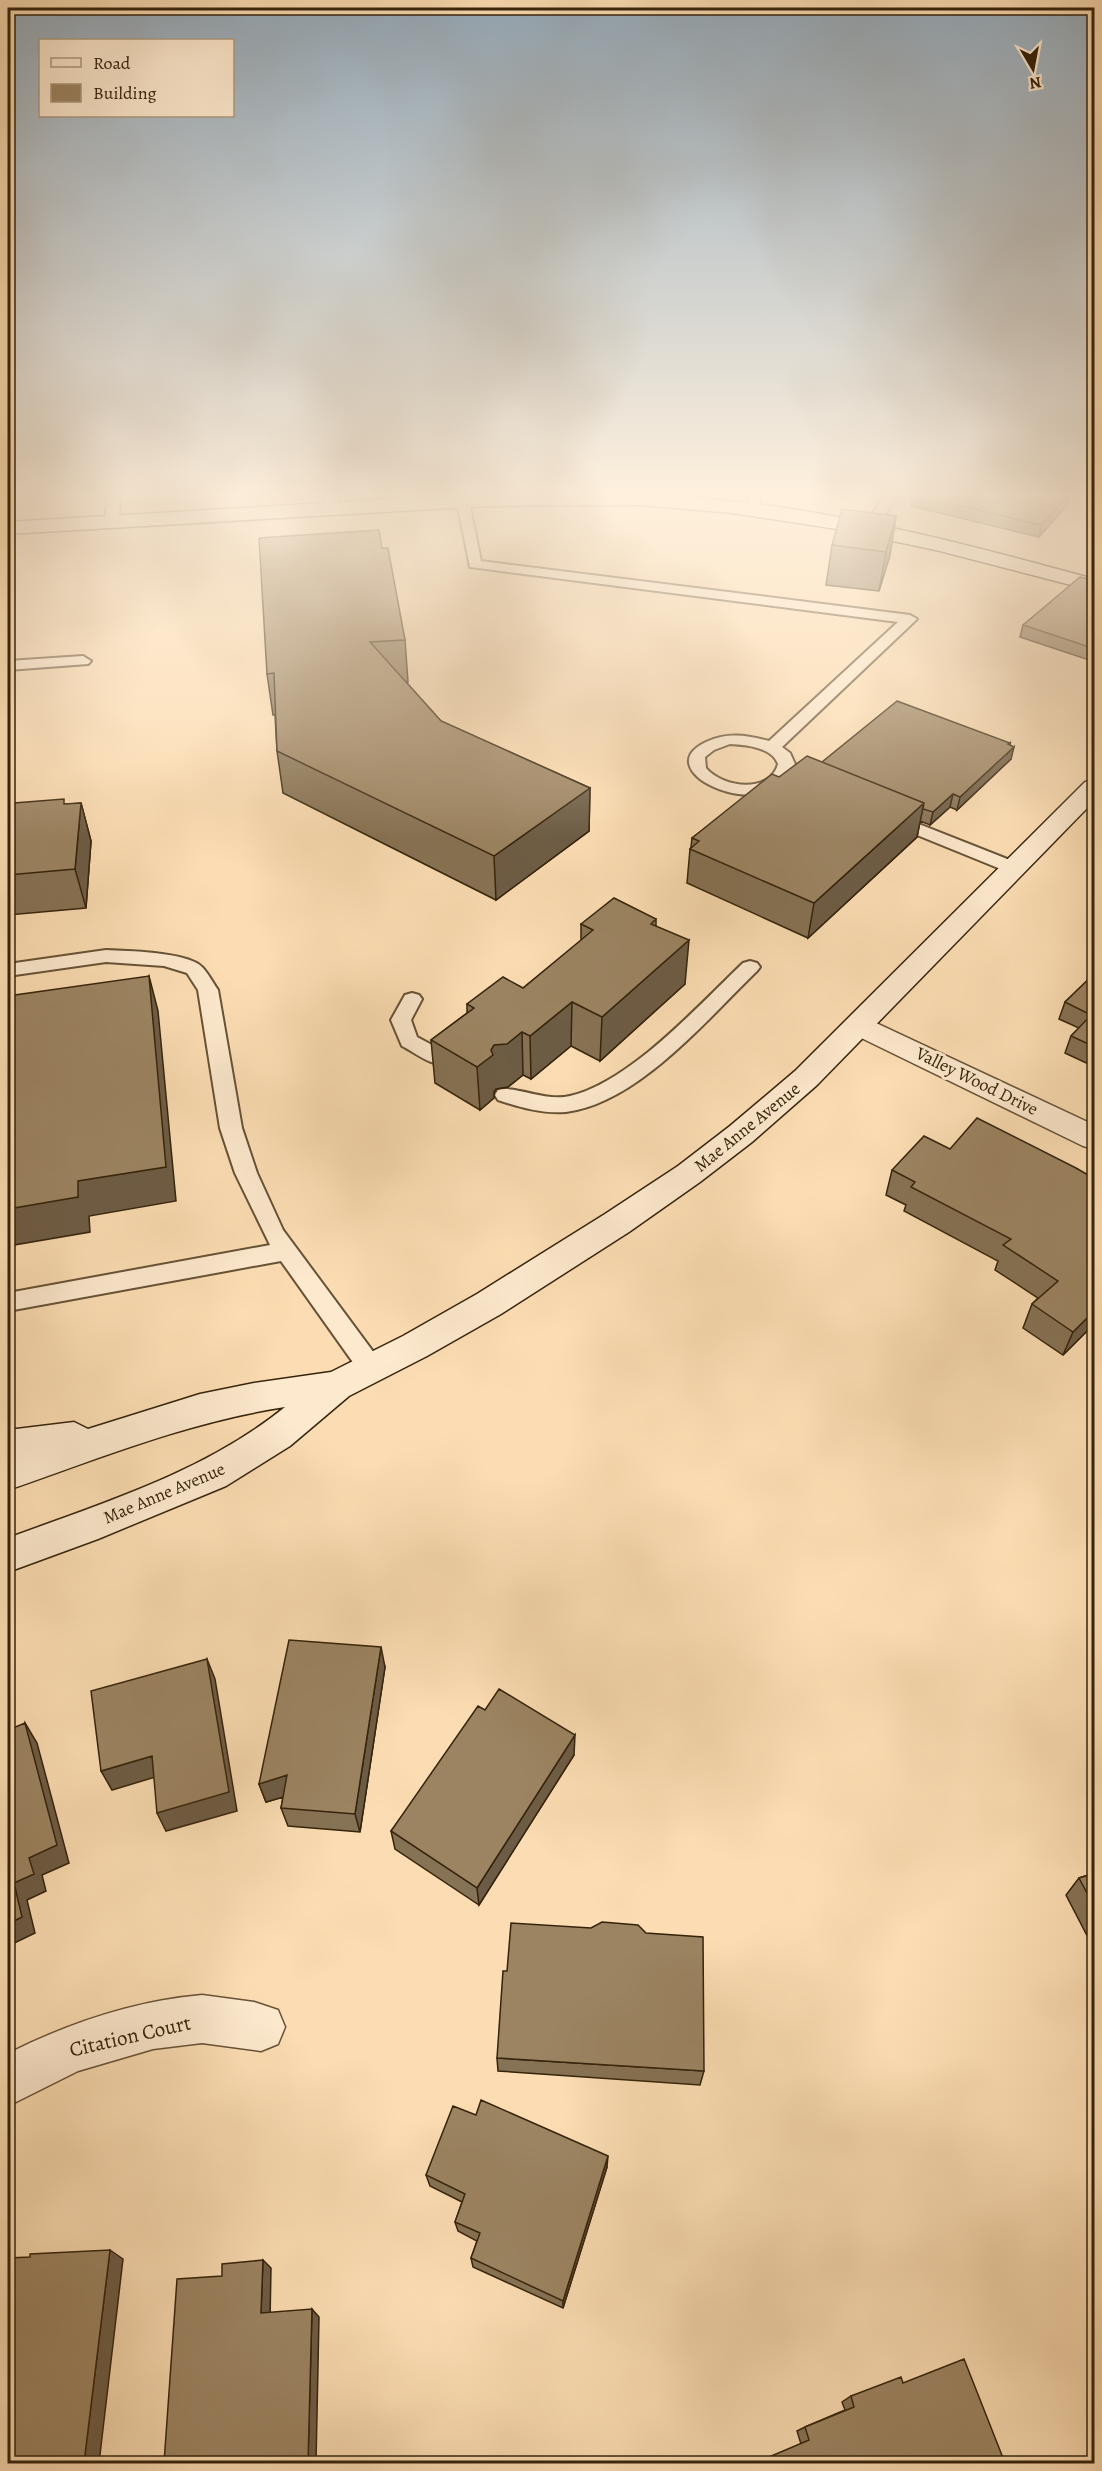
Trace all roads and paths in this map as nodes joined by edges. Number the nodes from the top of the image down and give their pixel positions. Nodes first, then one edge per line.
1 (811, 607) edge
2 (83, 661) dead end
3 (8, 666) edge
4 (772, 747) junction
5 (1095, 787) edge
6 (880, 813) edge
7 (1014, 868) junction
8 (750, 967) dead end
9 (8, 970) edge
10 (412, 999) dead end
11 (859, 1025) junction
12 (442, 1059) edge
13 (505, 1095) dead end
14 (1095, 1138) edge
15 (286, 1251) junction
16 (8, 1302) edge
17 (371, 1368) junction
18 (336, 1386) junction
19 (121, 1432) junction
20 (8, 1446) edge
21 (8, 1474) edge
22 (8, 1555) edge
23 (261, 2027) dead end
24 (8, 2082) edge

1 - 4 lane
2 - 3 lane
4 - 4 lane
5 - 7 street, Mae Anne Avenue
6 - 7 lane
7 - 11 street, Mae Anne Avenue
8 - 13 lane
9 - 15 lane
10 - 12 lane
11 - 14 street, Valley Wood Drive
11 - 17 street, Mae Anne Avenue
15 - 16 lane
15 - 17 lane
17 - 18 street, Mae Anne Avenue
18 - 19 street, Mae Anne Avenue
18 - 22 street, Mae Anne Avenue
19 - 20 street
19 - 21 street, Mae Anne Avenue
23 - 24 street, Citation Court

